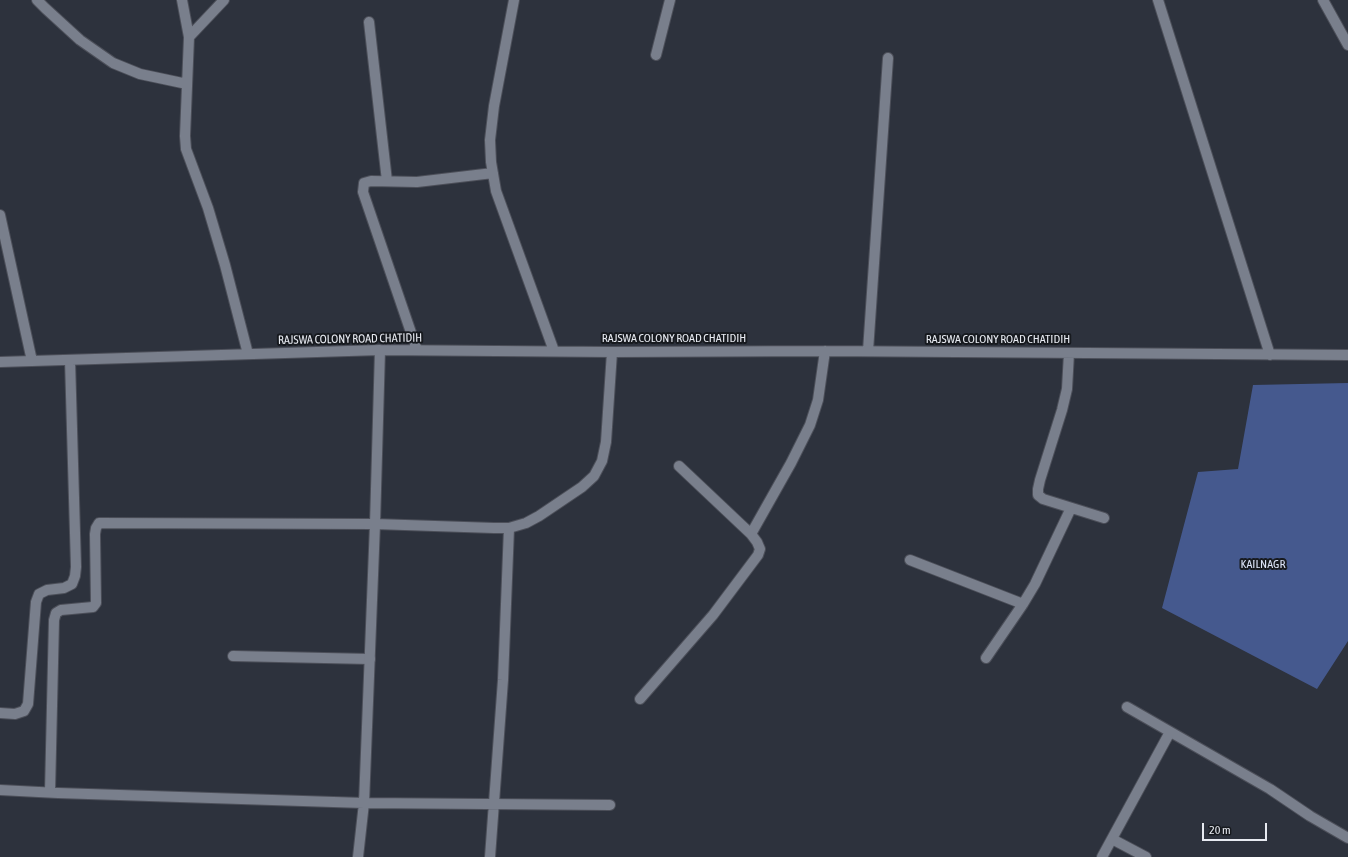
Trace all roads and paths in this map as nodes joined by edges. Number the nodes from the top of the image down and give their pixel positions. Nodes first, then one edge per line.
1 (37, 0) edge
2 (182, 0) edge
3 (224, 0) edge
4 (514, 0) edge
5 (670, 0) edge
6 (1158, 0) edge
7 (1323, 0) edge
8 (369, 22) dead end
9 (188, 36) junction
10 (1348, 45) edge
11 (656, 55) dead end
12 (888, 58) dead end
13 (187, 84) junction
14 (493, 173) junction
15 (387, 181) junction
16 (0, 215) edge
17 (380, 350) junction
18 (417, 350) junction
19 (554, 351) junction
20 (825, 351) junction
21 (868, 351) junction
22 (612, 352) junction
23 (1070, 353) junction
24 (248, 354) junction
25 (1270, 354) junction
26 (1348, 355) edge
27 (70, 360) junction
28 (32, 361) junction
29 (0, 362) edge
30 (679, 466) dead end
31 (1071, 508) junction
32 (1104, 518) dead end
33 (375, 524) junction
34 (509, 528) junction
35 (751, 534) junction
36 (910, 560) dead end
37 (1023, 604) junction
38 (233, 656) dead end
39 (986, 658) dead end
40 (370, 659) junction
41 (640, 700) dead end
42 (1127, 707) dead end
43 (0, 713) edge
44 (1170, 732) junction
45 (0, 790) edge
46 (50, 792) junction
47 (364, 803) junction
48 (494, 805) junction
49 (610, 805) dead end
50 (1112, 838) junction
51 (1348, 838) edge
52 (358, 857) edge
53 (490, 857) edge
54 (1102, 857) edge
55 (1146, 857) edge

1 - 13 street
2 - 9 street
3 - 9 street
4 - 14 street
5 - 11 street
6 - 25 street
7 - 10 street
8 - 15 street
9 - 13 street
12 - 21 street
13 - 24 street
14 - 15 street
14 - 19 street
15 - 18 street
16 - 28 street
17 - 18 street, RAJSWA COLONY ROAD CHATIDIH
17 - 24 street, RAJSWA COLONY ROAD CHATIDIH
17 - 33 street
18 - 19 street, RAJSWA COLONY ROAD CHATIDIH
19 - 22 street, RAJSWA COLONY ROAD CHATIDIH
20 - 21 street, RAJSWA COLONY ROAD CHATIDIH
20 - 22 street, RAJSWA COLONY ROAD CHATIDIH
20 - 35 street
21 - 23 street, RAJSWA COLONY ROAD CHATIDIH
22 - 34 street
23 - 25 street, RAJSWA COLONY ROAD CHATIDIH
23 - 31 street
24 - 27 street, RAJSWA COLONY ROAD CHATIDIH
25 - 26 street, RAJSWA COLONY ROAD CHATIDIH
27 - 28 street, RAJSWA COLONY ROAD CHATIDIH
27 - 43 street
28 - 29 street, RAJSWA COLONY ROAD CHATIDIH
30 - 35 street
31 - 32 street
31 - 37 street
33 - 34 street
33 - 40 street
33 - 46 street
34 - 48 street
35 - 41 street
36 - 37 street
37 - 39 street
38 - 40 street
40 - 47 street
42 - 44 street
44 - 50 street
44 - 51 street
45 - 46 street
46 - 47 street
47 - 48 street
47 - 52 street
48 - 49 street
48 - 53 street
50 - 54 street
50 - 55 street

